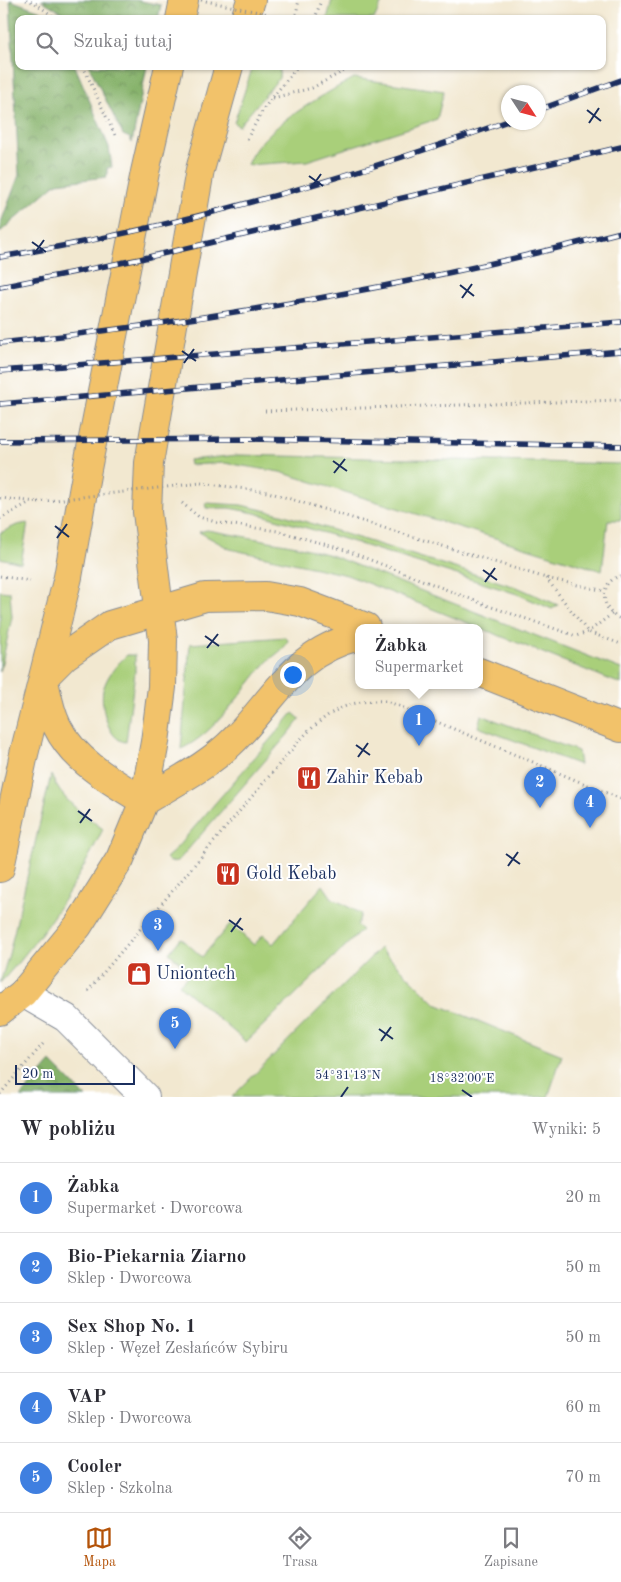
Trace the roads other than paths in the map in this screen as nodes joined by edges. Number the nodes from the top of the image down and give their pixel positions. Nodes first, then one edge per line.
1 (184, 0) edge
2 (181, 15) edge
3 (168, 70) edge
4 (228, 70) edge
5 (159, 610) junction
6 (358, 624) edge
7 (355, 637) edge
8 (483, 674) edge
9 (44, 677) junction
10 (621, 728) edge
11 (144, 801) junction
12 (0, 868) edge
13 (23, 993) junction
14 (0, 1010) edge
15 (145, 1097) edge

1 - 2 main road
3 - 9 main road
4 - 5 main road
5 - 6 main road
5 - 9 main road
5 - 11 main road
7 - 11 main road
8 - 10 main road
9 - 11 main road
9 - 12 main road
11 - 13 main road
13 - 14 main road
13 - 15 street

